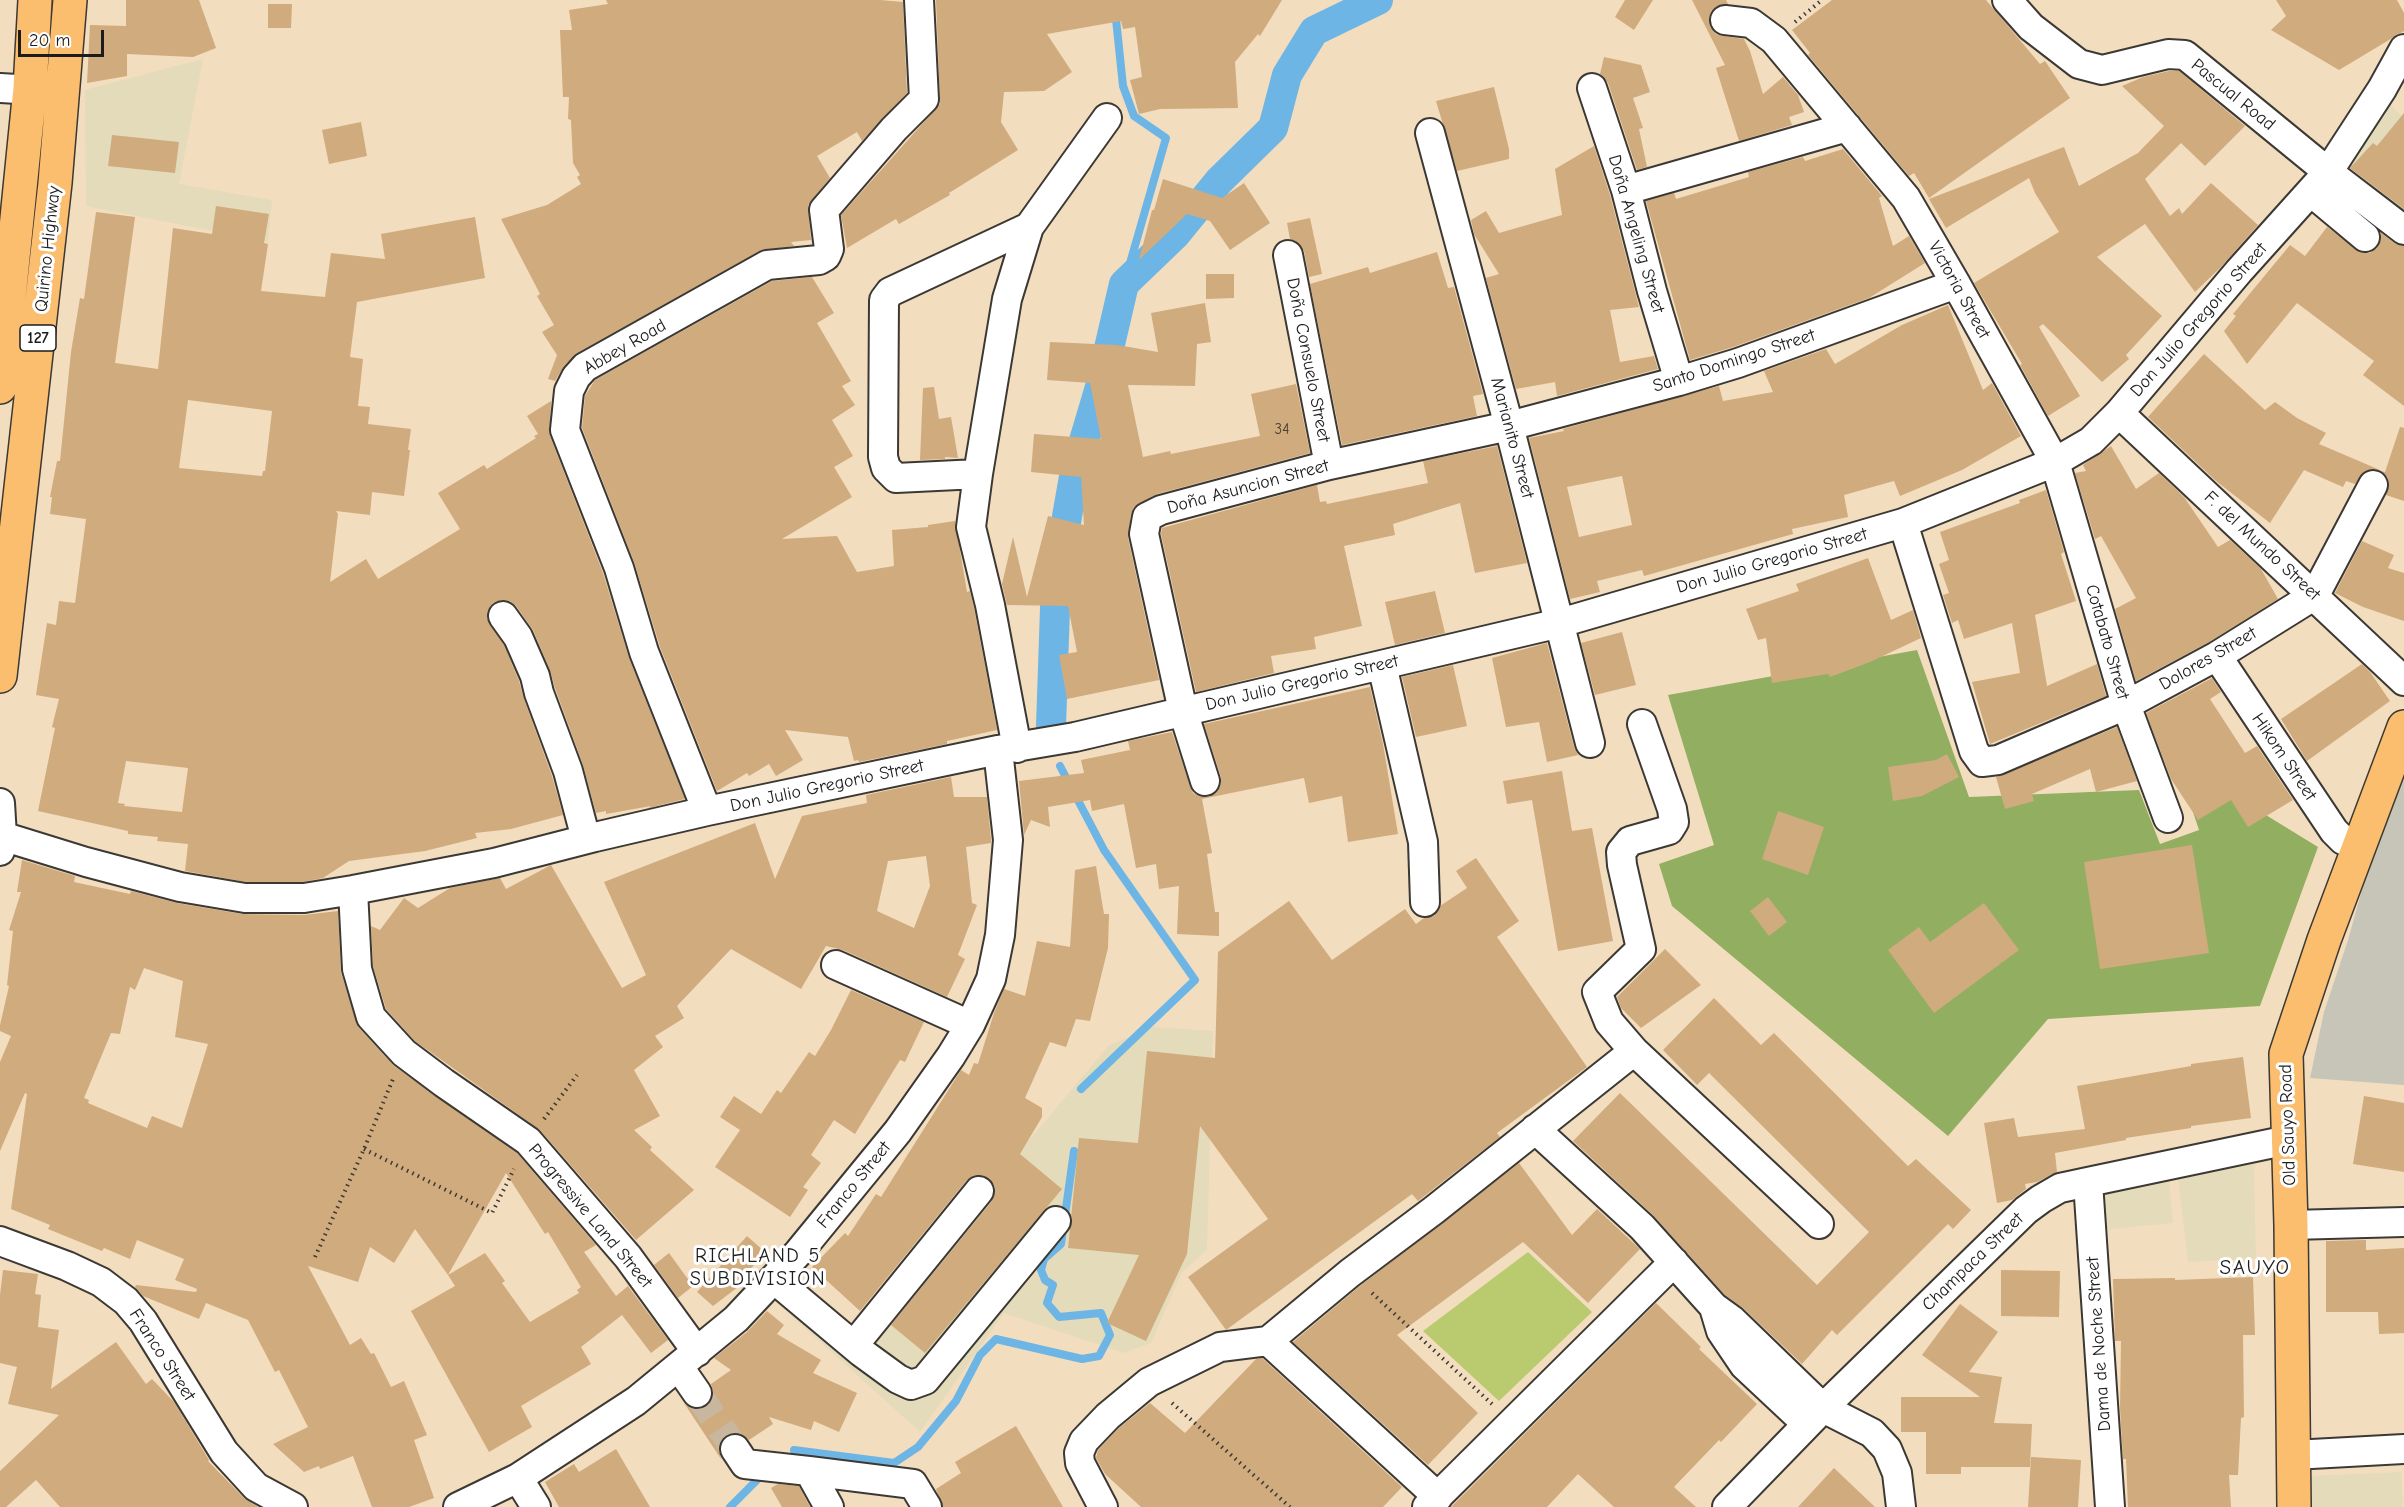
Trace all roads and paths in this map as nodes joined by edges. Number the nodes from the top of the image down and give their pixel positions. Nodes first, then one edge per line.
1 (35, 0) edge
2 (70, 0) edge
3 (919, 0) edge
4 (2007, 0) edge
5 (1725, 20) dead end
6 (2404, 49) edge
7 (1592, 88) dead end
8 (64, 92) junction
9 (14, 98) edge
10 (1107, 118) dead end
11 (1847, 127) junction
12 (1430, 133) dead end
13 (2319, 182) junction
14 (1626, 190) junction
15 (1029, 227) junction
16 (8, 229) edge
17 (2404, 230) edge
18 (2365, 237) dead end
19 (1288, 255) dead end
20 (1956, 284) junction
21 (1679, 381) junction
22 (0, 387) edge
23 (2119, 413) junction
24 (1509, 426) junction
25 (2055, 462) junction
26 (1329, 465) junction
27 (978, 474) junction
28 (2373, 485) dead end
29 (1903, 523) junction
30 (2315, 595) junction
31 (503, 616) dead end
32 (1560, 623) junction
33 (2217, 656) junction
34 (1382, 665) junction
35 (0, 676) edge
36 (2404, 681) edge
37 (2126, 705) junction
38 (1183, 711) junction
39 (1642, 724) dead end
40 (2402, 740) edge
41 (1590, 743) dead end
42 (1007, 749) junction
43 (1205, 781) dead end
44 (0, 803) edge
45 (707, 811) junction
46 (2168, 818) dead end
47 (586, 839) junction
48 (1, 843) edge
49 (2360, 847) junction
50 (353, 890) junction
51 (1425, 902) dead end
52 (836, 965) dead end
53 (970, 1024) junction
54 (1634, 1051) junction
55 (404, 1053) junction
56 (577, 1075) dead end
57 (1535, 1129) junction
58 (2288, 1140) junction
59 (528, 1141) junction
60 (364, 1149) junction
61 (2088, 1182) junction
62 (979, 1191) dead end
63 (1056, 1221) dead end
64 (2404, 1222) edge
65 (1819, 1224) dead end
66 (2291, 1226) junction
67 (0, 1241) edge
68 (315, 1257) dead end
69 (1674, 1262) junction
70 (1350, 1273) junction
71 (774, 1279) junction
72 (1268, 1341) junction
73 (854, 1345) junction
74 (688, 1360) junction
75 (1149, 1382) junction
76 (697, 1393) tunnel mouth
77 (1815, 1416) junction
78 (1512, 1423) junction
79 (735, 1449) tunnel mouth
80 (2404, 1449) edge
81 (2293, 1455) junction
82 (809, 1471) junction
83 (518, 1478) junction
84 (1432, 1502) edge
85 (293, 1507) edge
86 (458, 1507) edge
87 (536, 1507) edge
88 (830, 1507) edge
89 (927, 1507) edge
90 (1103, 1507) edge
91 (1290, 1507) edge
92 (1726, 1507) edge
93 (1901, 1507) edge
94 (2110, 1507) edge
95 (2294, 1507) edge

1 - 9 main road, Quirino Highway / 127
2 - 8 main road, Quirino Highway / 127
3 - 45 street, Abbey Road
4 - 13 street, Pascual Road
5 - 11 street, Victoria Street
6 - 13 street, Don Julio Gregorio Street
7 - 14 street, Doña Angeling Street
8 - 9 street
8 - 35 main road, Quirino Highway / 127
9 - 16 main road, Quirino Highway / 127
10 - 15 street
11 - 14 street
11 - 20 street, Victoria Street
12 - 24 street, Marianito Street
13 - 17 street
13 - 18 street
13 - 23 street, Don Julio Gregorio Street
14 - 21 street, Doña Angeling Street
15 - 27 street, Franco Street
15 - 27 street
16 - 22 main road, Quirino Highway / 127
19 - 26 street, Doña Consuelo Street
20 - 21 street, Santo Domingo Street
20 - 25 street, Victoria Street
21 - 24 street, Santo Domingo Street
23 - 25 street, Don Julio Gregorio Street
23 - 30 street, F. del Mundo Street
24 - 26 street, Doña Asuncion Street
24 - 32 street, Marianito Street
25 - 29 street, Don Julio Gregorio Street
25 - 37 street, Cotabato Street
26 - 38 street, Doña Asuncion Street
27 - 42 street, Franco Street
28 - 30 street
29 - 32 street, Don Julio Gregorio Street
29 - 37 street, Dolores Street
30 - 33 street, Dolores Street
30 - 36 street, F. del Mundo Street
31 - 47 street
32 - 34 street, Don Julio Gregorio Street
32 - 41 street, Marianito Street
33 - 37 street, Dolores Street
33 - 49 street, Hikom Street
34 - 38 street, Don Julio Gregorio Street
34 - 51 street
37 - 46 street, Cotabato Street
38 - 42 street, Don Julio Gregorio Street
38 - 43 street
39 - 54 street
40 - 49 main road, Old Sauyo Road
42 - 45 street, Don Julio Gregorio Street
42 - 53 street, Franco Street
44 - 48 street
45 - 47 street, Don Julio Gregorio Street
47 - 50 street, Don Julio Gregorio Street
48 - 50 street, Don Julio Gregorio Street
49 - 58 main road, Old Sauyo Road
50 - 55 street, Progressive Land Street
52 - 53 street
53 - 71 street, Franco Street
54 - 57 street
54 - 65 street
55 - 59 street, Progressive Land Street
55 - 60 path
56 - 59 path
57 - 69 street
57 - 70 street
58 - 61 street, Champaca Street
58 - 66 main road, Old Sauyo Road
59 - 60 path
59 - 74 street, Progressive Land Street
60 - 68 path
61 - 77 street, Champaca Street
61 - 94 street, Dama de Noche Street
62 - 73 street
63 - 73 street
64 - 66 street
66 - 81 main road, Old Sauyo Road
67 - 85 street, Franco Street
69 - 77 street
69 - 78 street
70 - 72 street
70 - 78 path
71 - 73 street
71 - 74 street, Franco Street
72 - 75 street
72 - 84 street
74 - 76 street, Progressive Land Street
74 - 83 street, Franco Street
75 - 90 street
75 - 91 path
77 - 92 street, Champaca Street
77 - 93 street
78 - 84 street
79 - 82 street
80 - 81 street
81 - 95 main road, Old Sauyo Road
82 - 88 street
82 - 89 street
83 - 86 street, Franco Street
83 - 87 street

